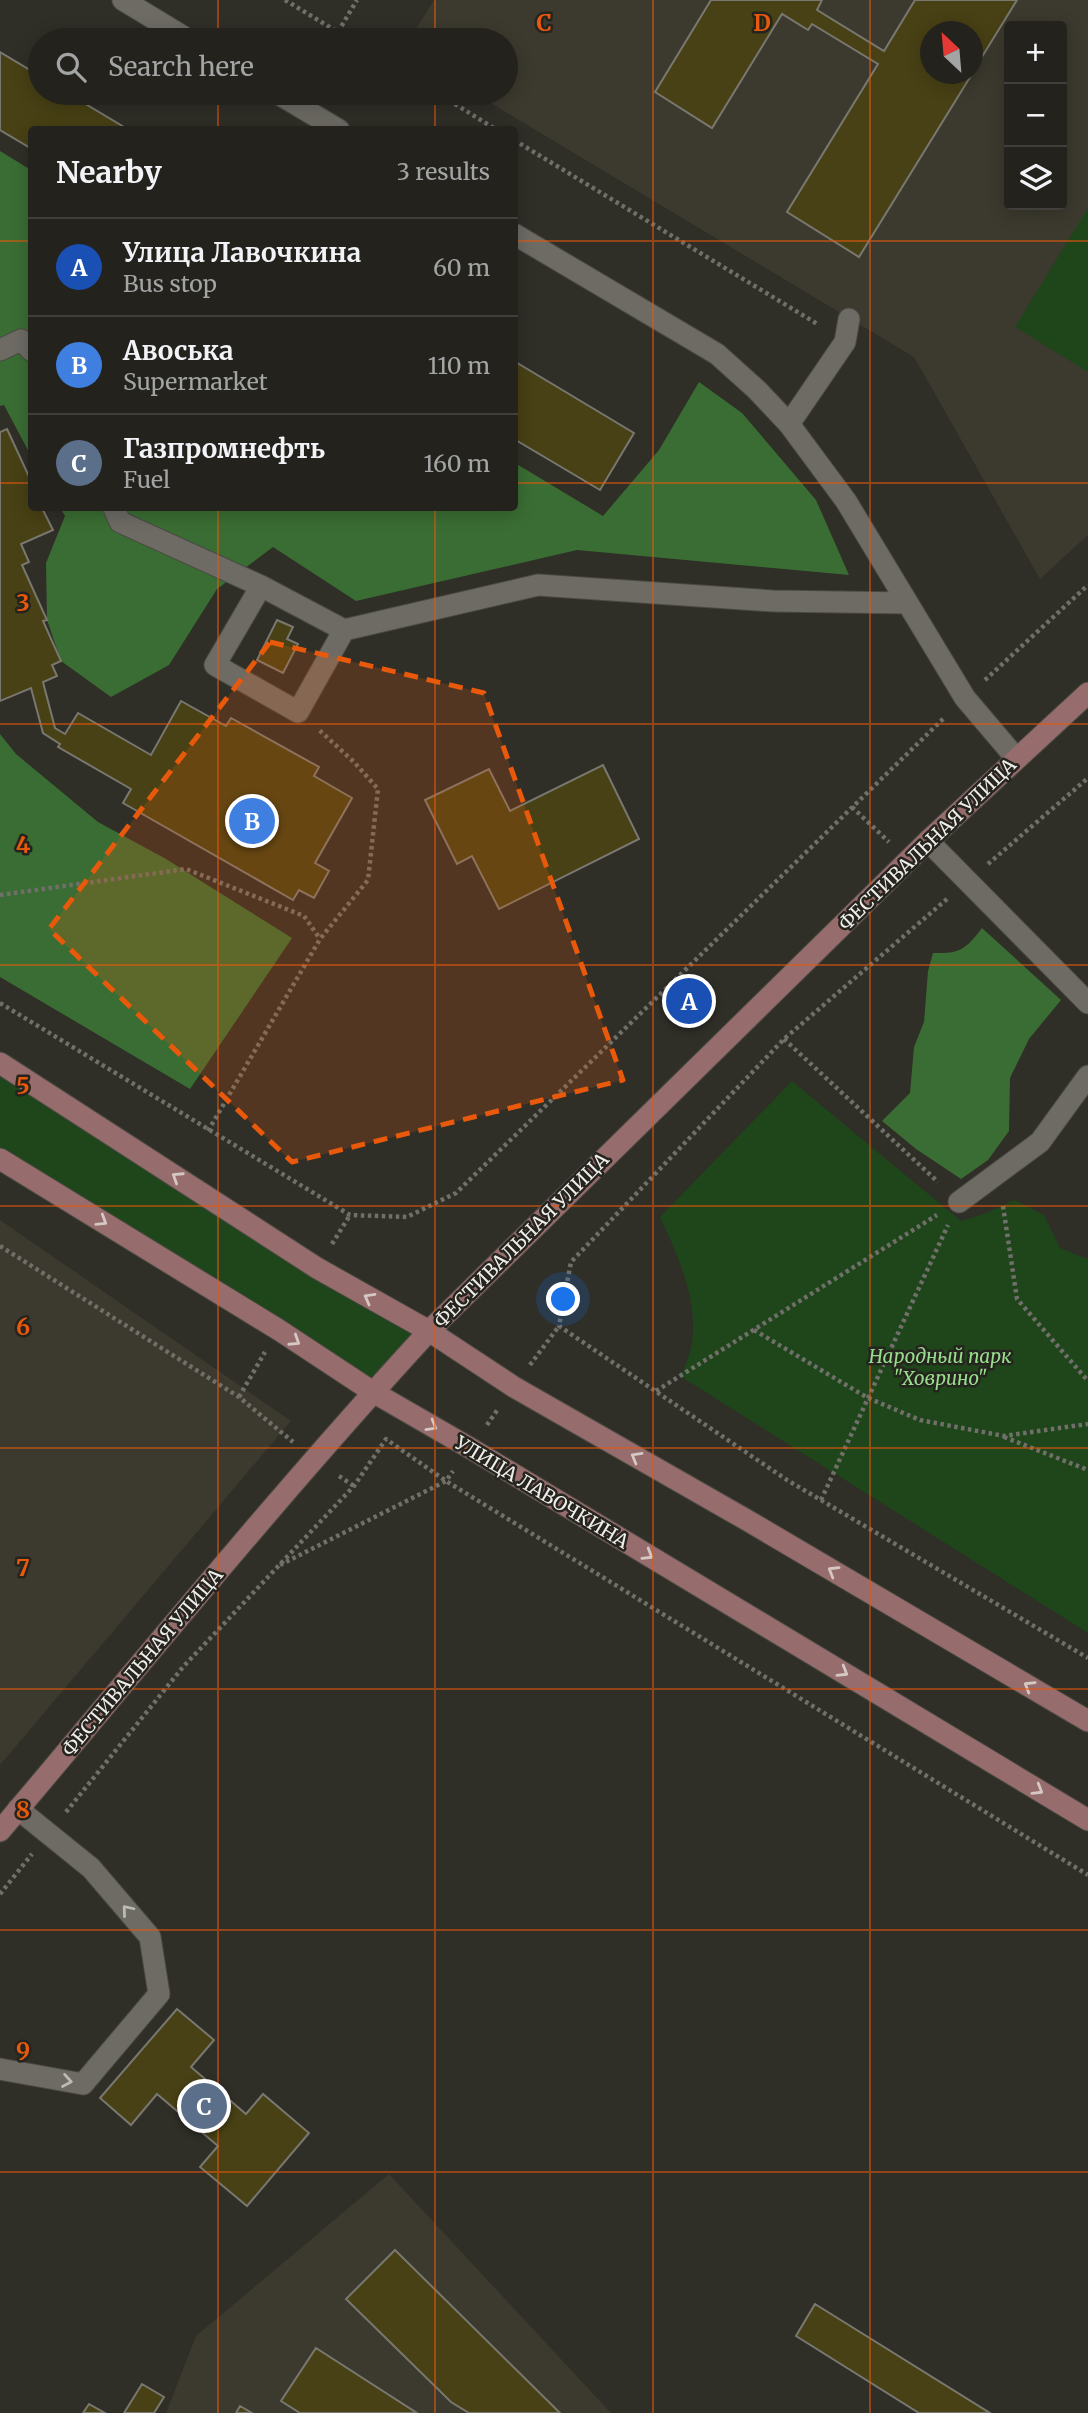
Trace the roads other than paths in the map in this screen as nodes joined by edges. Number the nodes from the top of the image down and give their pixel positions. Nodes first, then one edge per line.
1 (123, 0) edge
2 (169, 28) edge
3 (297, 105) edge
4 (332, 126) edge
5 (518, 236) edge
6 (849, 319) dead end
7 (28, 347) edge
8 (0, 350) edge
9 (789, 424) junction
10 (115, 511) edge
11 (261, 586) junction
12 (906, 603) junction
13 (344, 630) junction
14 (1088, 693) edge
15 (1016, 758) junction
16 (928, 841) junction
17 (1088, 1003) edge
18 (0, 1063) edge
19 (1088, 1076) edge
20 (0, 1159) edge
21 (959, 1202) road end
22 (429, 1331) junction
23 (373, 1392) junction
24 (1088, 1721) edge
25 (18, 1809) junction
26 (1088, 1819) edge
27 (0, 1831) edge
28 (0, 2068) edge

1 - 2 lane
3 - 4 lane
5 - 9 lane
6 - 9 lane
7 - 8 lane
9 - 12 lane
10 - 11 lane
11 - 13 lane
11 - 13 lane
12 - 13 lane
12 - 15 lane
14 - 15 main road, ФЕСТИВАЛЬНАЯ УЛИЦА
15 - 16 main road, ФЕСТИВАЛЬНАЯ УЛИЦА
16 - 17 lane
16 - 22 main road, ФЕСТИВАЛЬНАЯ УЛИЦА
22 -> 18 main road
19 - 21 lane
20 -> 23 main road, УЛИЦА ЛАВОЧКИНА
22 - 23 main road, ФЕСТИВАЛЬНАЯ УЛИЦА
24 -> 22 main road
23 - 25 main road, ФЕСТИВАЛЬНАЯ УЛИЦА
23 -> 26 main road, УЛИЦА ЛАВОЧКИНА
25 - 27 main road, ФЕСТИВАЛЬНАЯ УЛИЦА
28 -> 25 lane

